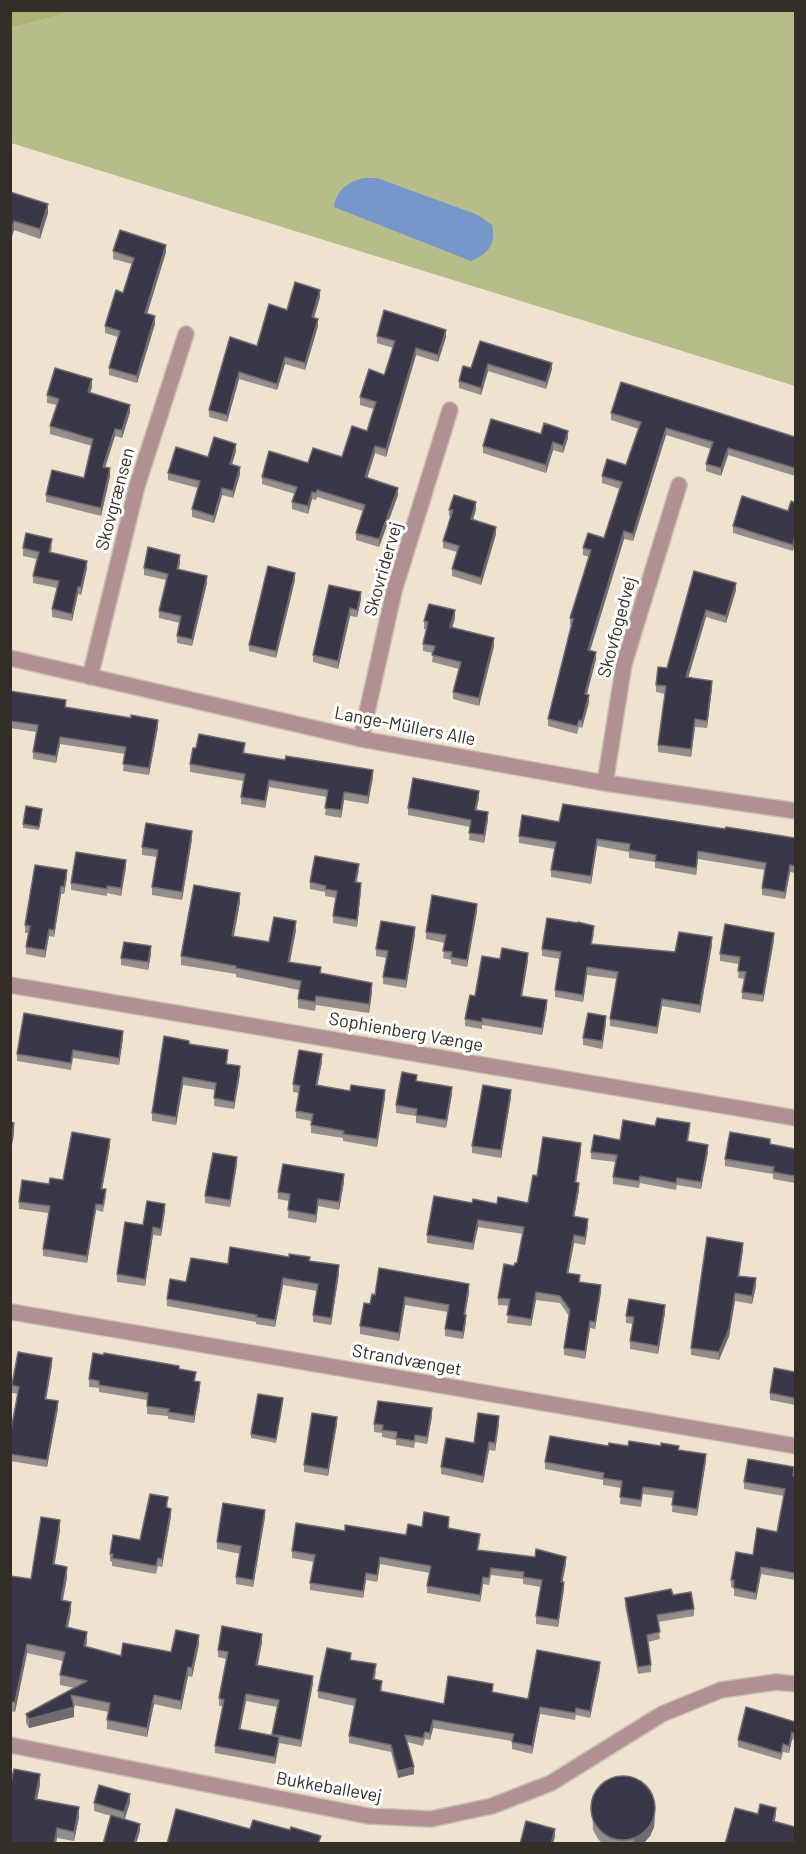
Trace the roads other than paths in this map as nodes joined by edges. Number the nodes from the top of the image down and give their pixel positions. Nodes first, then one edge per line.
1 (186, 334) dead end
2 (450, 410) dead end
3 (679, 485) dead end
4 (10, 658) edge
5 (90, 677) junction
6 (361, 740) junction
7 (606, 783) junction
8 (795, 811) edge
9 (10, 985) edge
10 (795, 1118) edge
11 (12, 1312) edge
12 (795, 1446) edge
13 (795, 1684) edge
14 (10, 1745) edge

1 - 5 street, Skovgrænsen
2 - 6 street, Skovridervej
3 - 7 street, Skovfogedvej
4 - 5 street, Lange-Müllers Alle
5 - 6 street, Lange-Müllers Alle
6 - 7 street, Lange-Müllers Alle
7 - 8 street, Lange-Müllers Alle
9 - 10 street, Sophienberg Vænge
11 - 12 street, Strandvænget
13 - 14 street, Bukkeballevej

